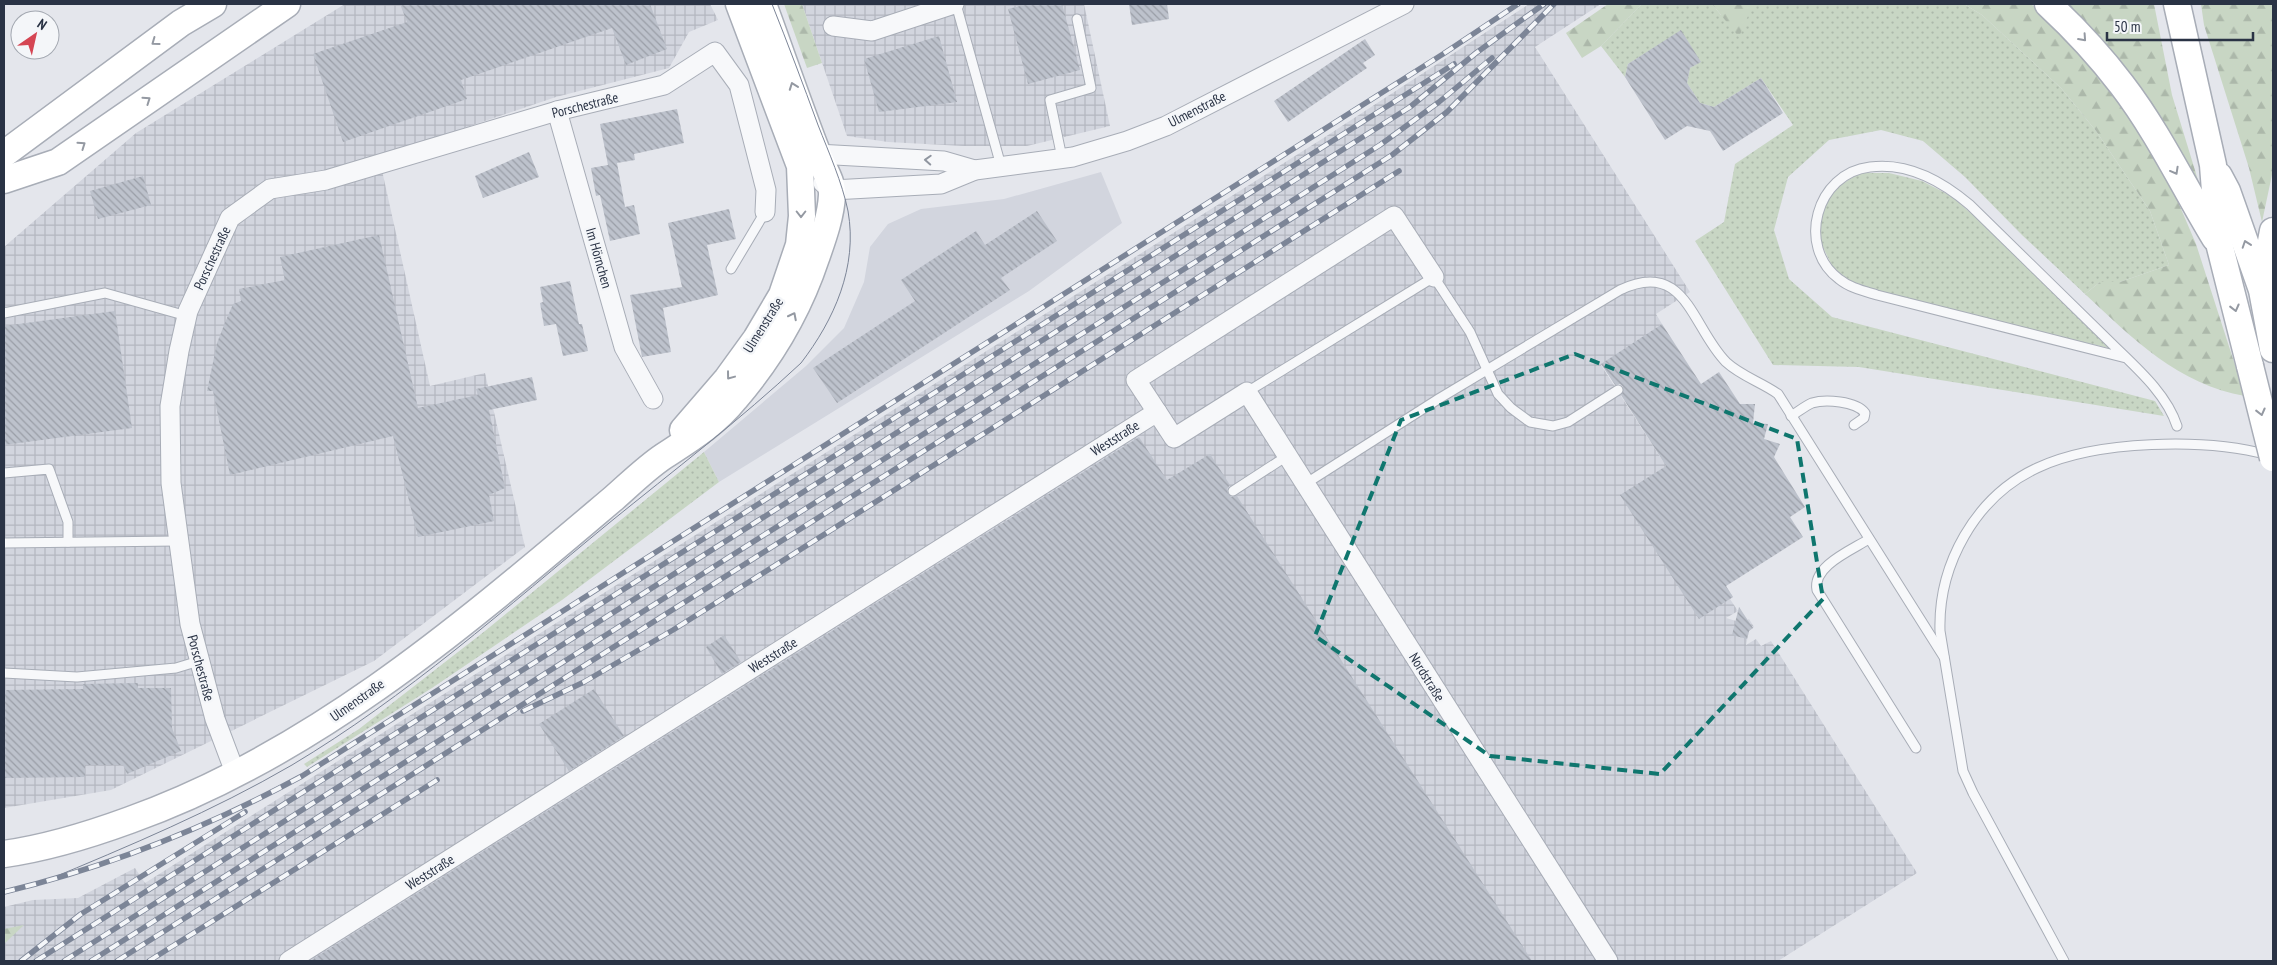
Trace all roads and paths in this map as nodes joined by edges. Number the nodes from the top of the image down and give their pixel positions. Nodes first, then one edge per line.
1 (213, 4) edge
2 (287, 4) edge
3 (739, 4) edge
4 (763, 4) edge
5 (955, 4) edge
6 (2048, 4) edge
7 (2177, 4) edge
8 (1398, 5) edge
9 (1077, 19) dead end
10 (833, 26) dead end
11 (129, 61) junction
12 (558, 111) junction
13 (4, 154) edge
14 (1062, 158) junction
15 (809, 160) junction
16 (2213, 165) junction
17 (1001, 166) junction
18 (975, 170) junction
19 (4, 178) edge
20 (833, 190) junction
21 (765, 212) joint
22 (2273, 231) edge
23 (2219, 243) junction
24 (731, 269) dead end
25 (1434, 277) junction
26 (2262, 290) junction
27 (4, 314) edge
28 (187, 316) junction
29 (2273, 349) edge
30 (2126, 358) junction
31 (1488, 371) junction
32 (1618, 390) dead end
33 (1247, 392) junction
34 (653, 399) dead end
35 (1157, 412) junction
36 (1791, 416) junction
37 (1854, 425) dead end
38 (2177, 426) dead end
39 (1287, 456) junction
40 (2273, 457) edge
41 (661, 458) junction
42 (4, 473) edge
43 (1305, 484) junction
44 (1233, 490) dead end
45 (1869, 539) junction
46 (178, 541) junction
47 (68, 542) junction
48 (4, 543) edge
49 (1944, 657) junction
50 (199, 661) junction
51 (4, 673) edge
52 (1916, 748) dead end
53 (236, 775) junction
54 (4, 854) edge
55 (289, 961) edge
56 (1608, 961) edge
57 (2064, 961) edge

1 -> 11 main road
19 -> 2 main road
3 - 15 main road, Ulmenstraße
15 -> 4 main road, Ulmenstraße
5 - 10 street
5 - 17 lane
6 -> 23 main road
7 - 16 main road
8 - 14 street, Ulmenstraße
9 - 14 lane
11 - 13 main road
11 - 19 main road
12 - 21 street, Porschestraße
12 - 28 street, Porschestraße
12 - 34 street, Im Hörnchen
14 - 17 street, Ulmenstraße
18 -> 15 street, Ulmenstraße
15 - 20 main road, Ulmenstraße
15 -> 41 main road, Ulmenstraße
16 - 23 main road
26 -> 16 main road
17 - 18 street, Ulmenstraße
18 - 20 street, Ulmenstraße
41 -> 20 main road, Ulmenstraße
21 - 24 lane
22 - 26 main road
23 -> 40 main road, bridge
25 - 31 lane
25 - 33 lane
25 - 35 street
26 - 29 main road
27 - 28 lane
28 - 46 street, Porschestraße
30 - 30 lane
30 - 38 lane
31 - 32 lane
31 - 36 lane
31 - 43 lane
33 - 35 street
33 - 39 street, Nordstraße
35 - 55 street, Weststraße
36 - 37 lane
36 - 45 lane
39 - 43 street, Nordstraße
39 - 44 lane
40 - 49 lane
41 - 53 main road, Ulmenstraße
42 - 47 lane
43 - 56 street, Nordstraße
45 - 49 lane
45 - 52 lane
46 - 47 lane
46 - 50 street, Porschestraße
47 - 48 lane
49 - 57 lane
50 - 51 lane
50 - 53 street, Porschestraße
53 - 54 main road, Ulmenstraße

